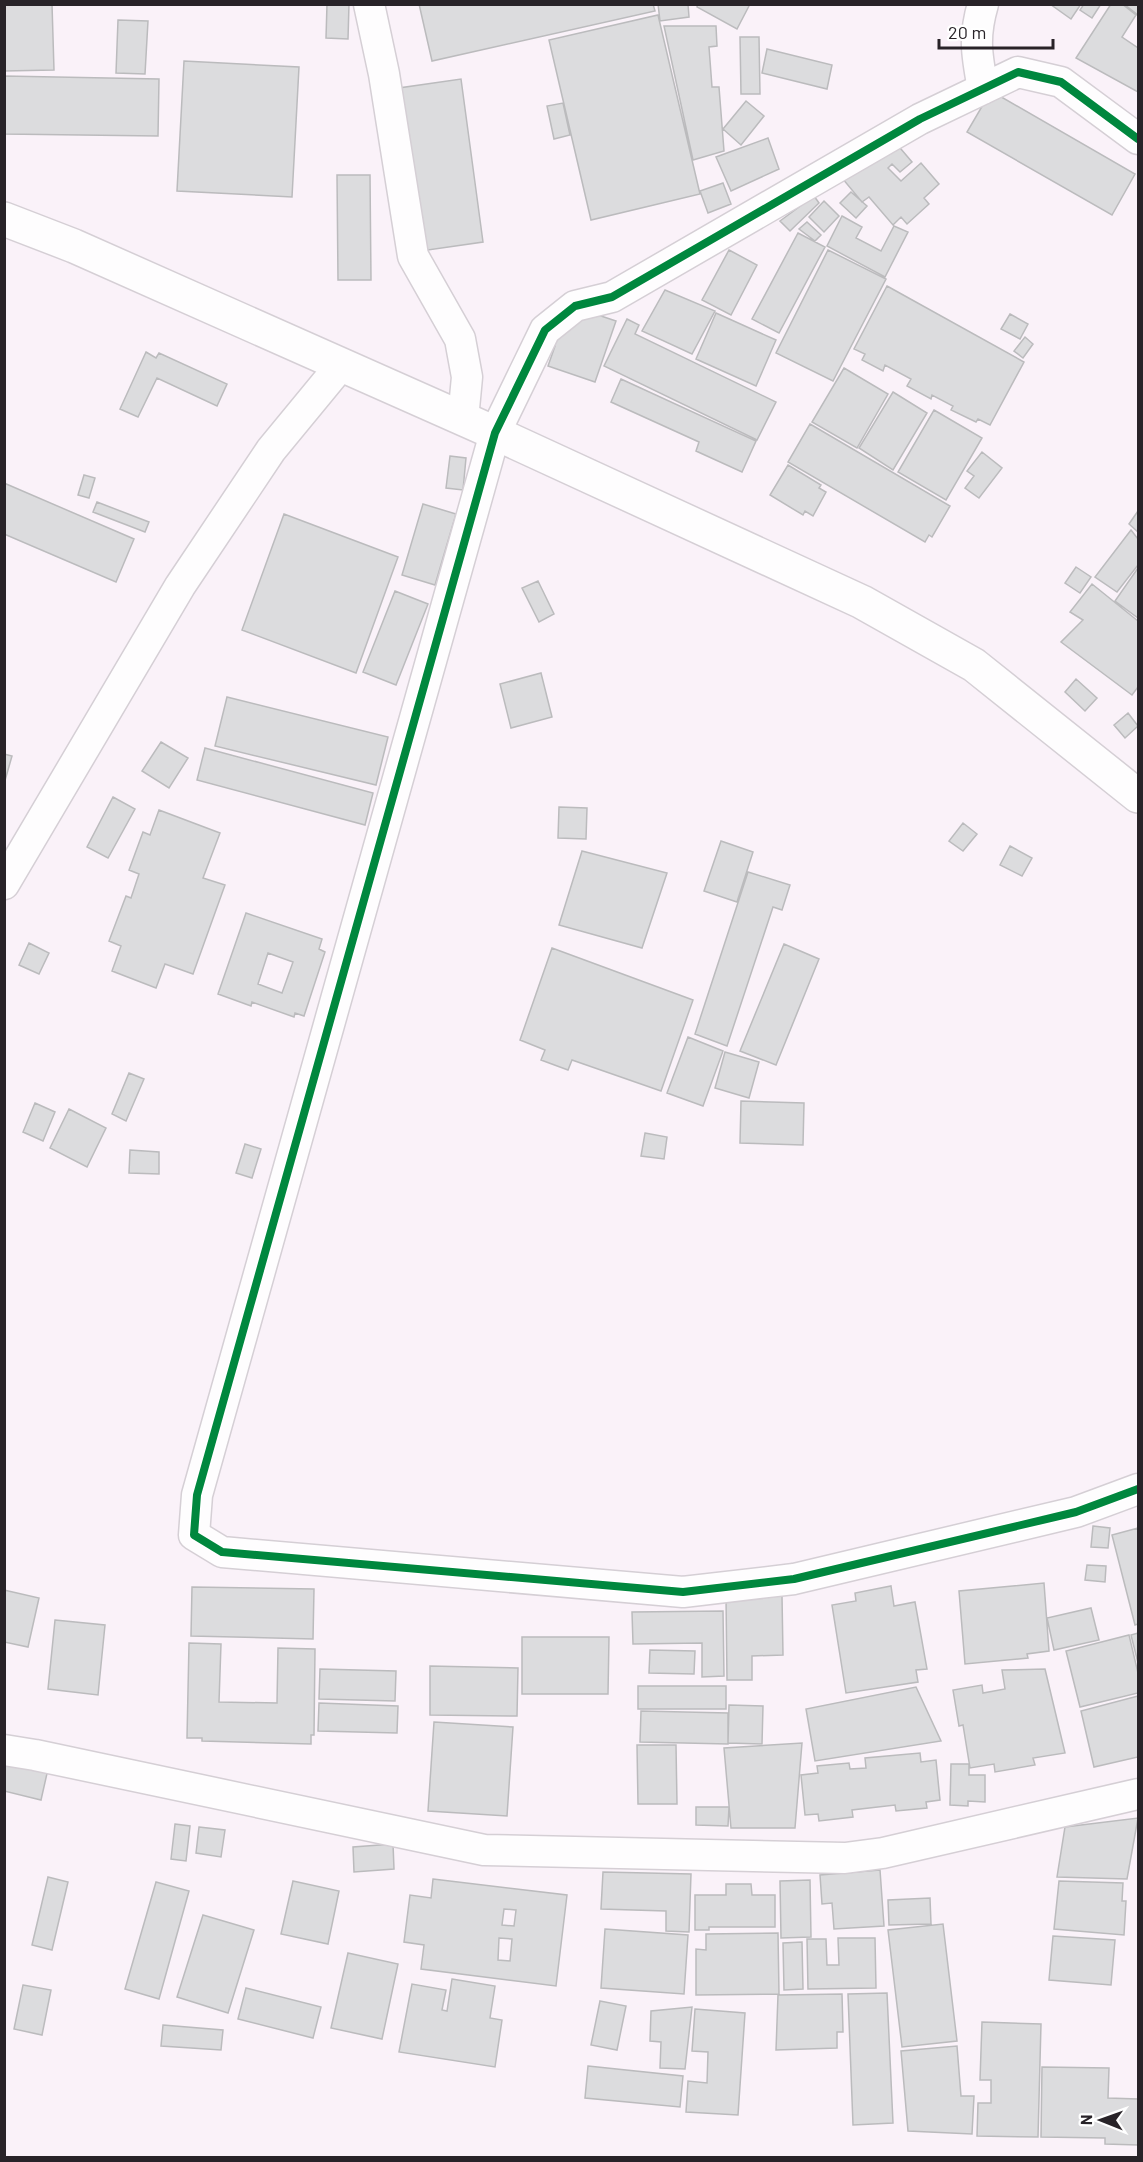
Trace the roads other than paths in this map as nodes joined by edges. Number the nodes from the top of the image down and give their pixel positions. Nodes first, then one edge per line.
1 (369, 4) edge
2 (983, 4) edge
3 (983, 88) junction
4 (1138, 139) edge
5 (4, 219) edge
6 (341, 365) junction
7 (463, 419) junction
8 (495, 433) junction
9 (1138, 796) edge
10 (4, 884) edge
11 (1138, 1489) edge
12 (4, 1750) edge
13 (1138, 1794) edge

1 - 7 street
2 - 3 street
3 - 4 street
3 - 8 street
5 - 6 street
6 - 7 street
6 - 10 street
7 - 8 street
8 - 9 street
8 - 11 street
12 - 13 street

